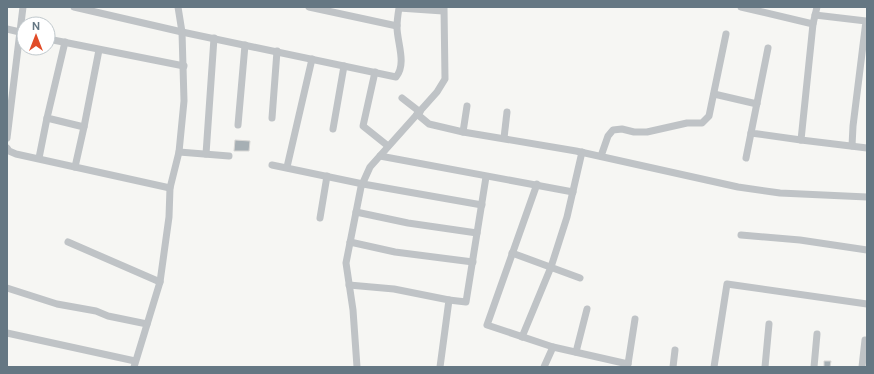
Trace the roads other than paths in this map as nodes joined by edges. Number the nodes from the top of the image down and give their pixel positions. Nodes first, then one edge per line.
1 (74, 7) edge
2 (178, 7) edge
3 (309, 7) edge
4 (399, 7) edge
5 (741, 7) edge
6 (817, 7) edge
7 (443, 9) edge
8 (815, 15) junction
9 (813, 24) junction
10 (397, 26) junction
11 (182, 32) junction
12 (726, 34) dead end
13 (214, 38) junction
14 (56, 40) edge
15 (65, 42) junction
16 (245, 45) junction
17 (768, 48) dead end
18 (99, 50) junction
19 (278, 51) junction
20 (19, 56) edge
21 (312, 59) junction
22 (184, 66) junction
23 (344, 66) junction
24 (375, 72) junction
25 (714, 94) junction
26 (402, 98) dead end
27 (757, 104) junction
28 (467, 106) dead end
29 (507, 112) dead end
30 (419, 113) junction
31 (47, 118) junction
32 (272, 118) dead end
33 (238, 124) dead end
34 (84, 126) junction
35 (333, 129) dead end
36 (464, 132) junction
37 (751, 133) junction
38 (7, 138) edge
39 (504, 138) junction
40 (801, 140) junction
41 (388, 146) junction
42 (852, 146) junction
43 (7, 148) edge
44 (867, 148) edge
45 (179, 152) junction
46 (582, 152) junction
47 (206, 154) junction
48 (229, 156) dead end
49 (380, 156) junction
50 (602, 156) junction
51 (39, 158) junction
52 (746, 158) dead end
53 (272, 165) dead end
54 (74, 167) junction
55 (287, 167) junction
56 (327, 176) junction
57 (486, 177) junction
58 (363, 184) junction
59 (537, 184) junction
60 (170, 188) junction
61 (573, 192) junction
62 (867, 196) edge
63 (482, 205) junction
64 (356, 212) junction
65 (320, 218) dead end
66 (478, 233) junction
67 (742, 234) dead end
68 (68, 242) dead end
69 (350, 242) junction
70 (867, 250) edge
71 (512, 253) junction
72 (473, 262) junction
73 (550, 267) junction
74 (580, 278) dead end
75 (160, 282) junction
76 (349, 285) junction
77 (7, 288) edge
78 (449, 300) junction
79 (867, 304) edge
80 (586, 309) dead end
81 (635, 319) dead end
82 (147, 324) junction
83 (768, 324) dead end
84 (7, 333) edge
85 (817, 334) dead end
86 (522, 337) junction
87 (864, 340) dead end
88 (553, 347) junction
89 (675, 350) dead end
90 (576, 352) junction
91 (134, 364) edge
92 (628, 366) edge
93 (357, 367) edge
94 (440, 367) edge
95 (544, 367) edge
96 (673, 367) edge
97 (678, 367) edge
98 (714, 367) edge
99 (765, 367) edge
100 (814, 367) edge
101 (862, 367) edge

1 - 11 street
2 - 11 street
3 - 10 street
4 - 7 street
4 - 10 street
5 - 9 street
6 - 8 street
7 - 30 street
8 - 9 street
8 - 42 street
9 - 40 street
10 - 24 street
11 - 13 street
11 - 22 street
12 - 25 street
13 - 16 street
13 - 47 street
14 - 15 street
15 - 18 street
15 - 31 street
16 - 19 street
16 - 33 street
17 - 27 street
18 - 22 street
18 - 34 street
19 - 21 street
19 - 32 street
20 - 38 street
21 - 23 street
21 - 55 street
22 - 45 street
23 - 24 street
23 - 35 street
24 - 41 street
25 - 27 street
25 - 50 street
26 - 30 street
27 - 37 street
28 - 36 street
29 - 39 street
30 - 36 street
30 - 41 street
31 - 34 street
31 - 51 street
34 - 54 street
36 - 39 street
37 - 40 street
37 - 52 street
39 - 46 street
40 - 42 street
41 - 49 street
42 - 44 street
43 - 51 street
45 - 47 street
45 - 60 street
46 - 50 street
46 - 61 street
47 - 48 street
49 - 57 street
49 - 58 street
50 - 62 street
51 - 54 street
53 - 55 street
54 - 60 street
55 - 56 street
56 - 58 street
56 - 65 street
57 - 59 street
57 - 63 street
58 - 63 street
58 - 64 street
59 - 61 street
59 - 71 street
60 - 75 street
61 - 73 street
63 - 66 street
64 - 66 street
64 - 69 street
66 - 72 street
67 - 70 street
68 - 75 street
69 - 72 street
69 - 76 street
71 - 73 street
71 - 86 street
72 - 78 street
73 - 74 street
73 - 86 street
75 - 82 street
76 - 78 street
76 - 93 street
77 - 82 street
78 - 94 street
79 - 98 street
80 - 90 street
81 - 92 street
82 - 91 street
83 - 99 street
84 - 91 street
85 - 100 street
86 - 88 street
87 - 101 street
88 - 90 street
88 - 95 street
89 - 96 street
90 - 92 street
96 - 97 street

